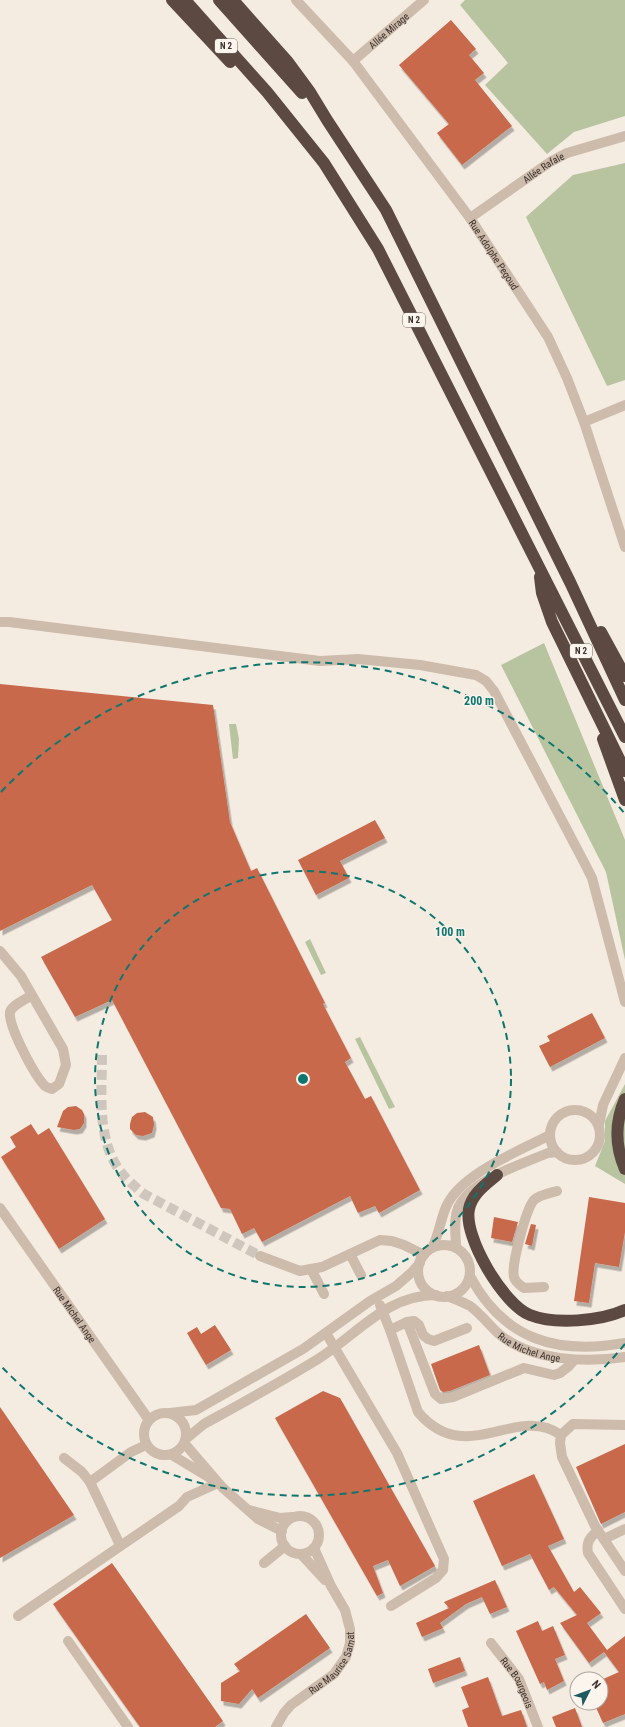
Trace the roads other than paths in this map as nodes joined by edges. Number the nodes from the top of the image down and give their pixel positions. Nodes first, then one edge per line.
1 (172, 0) edge
2 (186, 0) edge
3 (219, 0) edge
4 (233, 0) edge
5 (296, 0) edge
6 (424, 0) edge
7 (352, 60) junction
8 (267, 92) junction
9 (327, 120) junction
10 (625, 136) edge
11 (470, 218) junction
12 (625, 405) edge
13 (584, 422) junction
14 (625, 547) edge
15 (538, 564) junction
16 (570, 582) junction
17 (0, 622) edge
18 (625, 676) edge
19 (585, 689) junction
20 (625, 700) edge
21 (625, 737) edge
22 (625, 771) edge
23 (625, 800) edge
24 (0, 951) edge
25 (32, 995) junction
26 (625, 1002) edge
27 (625, 1058) edge
28 (625, 1098) edge
29 (599, 1125) junction
30 (550, 1135) junction
31 (557, 1152) junction
32 (625, 1169) edge
33 (497, 1175) junction
34 (557, 1191) dead end
35 (0, 1208) edge
36 (456, 1248) junction
37 (350, 1254) junction
38 (425, 1255) junction
39 (260, 1256) tunnel mouth
40 (311, 1269) junction
41 (361, 1275) dead end
42 (470, 1276) junction
43 (544, 1287) dead end
44 (324, 1294) dead end
45 (436, 1295) junction
46 (447, 1296) junction
47 (377, 1297) junction
48 (625, 1310) edge
49 (382, 1311) junction
50 (407, 1322) junction
51 (467, 1328) dead end
52 (390, 1330) junction
53 (326, 1333) junction
54 (625, 1343) edge
55 (335, 1348) junction
56 (625, 1357) edge
57 (574, 1360) junction
58 (170, 1413) junction
59 (149, 1420) junction
60 (625, 1425) edge
61 (561, 1435) junction
62 (186, 1441) junction
63 (146, 1445) junction
64 (172, 1455) junction
65 (64, 1458) dead end
66 (90, 1482) junction
67 (218, 1483) junction
68 (249, 1510) junction
69 (292, 1517) junction
70 (625, 1529) edge
71 (598, 1530) junction
72 (282, 1531) junction
73 (604, 1540) junction
74 (120, 1545) junction
75 (285, 1546) junction
76 (314, 1548) junction
77 (301, 1554) junction
78 (264, 1563) dead end
79 (625, 1571) edge
80 (331, 1586) junction
81 (391, 1606) dead end
82 (625, 1610) edge
83 (18, 1616) dead end
84 (68, 1641) dead end
85 (491, 1643) dead end
86 (128, 1727) edge
87 (276, 1727) edge
88 (538, 1727) edge

1 - 8 highway
2 - 8 highway, N 2
3 - 9 highway, N 2
4 - 9 highway
5 - 7 street, Rue Adolphe Pegoud
6 - 7 street, Allée Mirage
7 - 11 street, Rue Adolphe Pegoud
8 - 15 highway, N 2
9 - 16 highway, N 2
10 - 11 street, Allée Rafale
11 - 13 street, Rue Adolphe Pegoud
12 - 13 street
13 - 14 street, Rue Adolphe Pegoud
15 - 19 highway
15 - 21 highway, N 2
16 - 18 highway
16 - 20 highway, N 2
17 - 26 street
19 - 22 highway
19 - 23 highway
24 - 25 street
25 - 25 street
27 - 29 street
28 - 32 highway
29 - 30 street
29 - 31 street
30 - 31 street
30 - 38 street
31 - 33 street
33 - 36 street
33 - 48 highway
34 - 43 street
35 - 59 street, Rue Michel Ange
36 - 38 street
36 - 42 street
37 - 38 street
37 - 40 street
37 - 41 street
38 - 45 street
38 - 47 street
39 - 40 street
40 - 44 street
42 - 46 street
42 - 54 street, Rue Michel Ange
45 - 46 street
45 - 49 street
46 - 57 street, Rue Michel Ange
47 - 49 street
47 - 53 street
49 - 52 street
49 - 55 street
50 - 51 street
50 - 52 street
50 - 57 street
52 - 61 street
53 - 55 street
53 - 58 street
55 - 62 street
55 - 81 street
56 - 57 street, Rue Michel Ange
58 - 59 street
58 - 62 street
59 - 63 street
60 - 61 street
61 - 71 street
62 - 64 street
62 - 67 street
63 - 64 street
63 - 66 street
64 - 67 street
65 - 66 street
66 - 74 street
67 - 68 street
67 - 74 street
68 - 69 street
68 - 72 street
69 - 72 street
69 - 76 street
70 - 73 street
71 - 73 street
71 - 82 street
72 - 75 street
73 - 79 street
74 - 83 street
75 - 77 street, Rue Maurice Samat
75 - 78 street
76 - 77 street
76 - 80 street, Rue Maurice Samat
77 - 80 street, Rue Maurice Samat
80 - 87 street, Rue Maurice Samat
84 - 86 street
85 - 88 street, Rue Bourgeois

